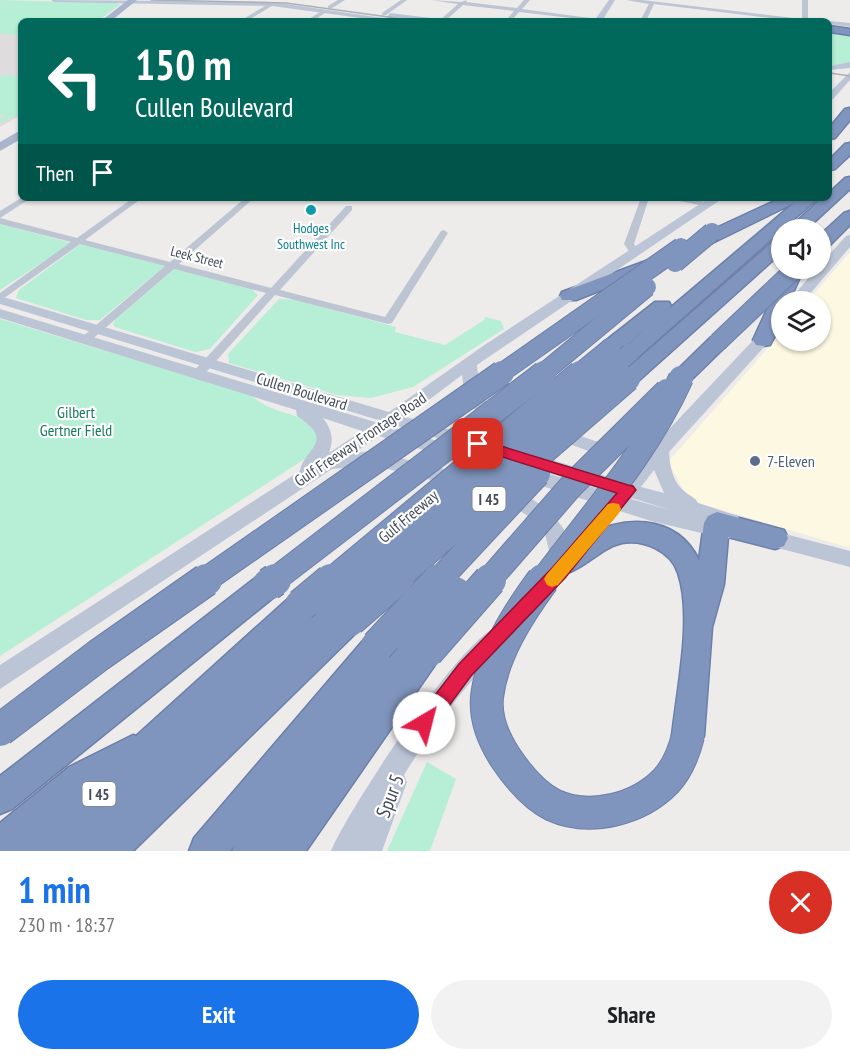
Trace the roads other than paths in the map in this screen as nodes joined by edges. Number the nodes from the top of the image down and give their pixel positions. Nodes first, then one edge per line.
1 (54, 0) edge
2 (342, 0) edge
3 (404, 0) edge
4 (434, 0) edge
5 (528, 0) edge
6 (612, 0) edge
7 (629, 0) edge
8 (805, 0) edge
9 (131, 1) edge
10 (147, 1) edge
11 (276, 2) edge
12 (464, 2) edge
13 (652, 3) junction
14 (678, 3) edge
15 (328, 9) junction
16 (518, 10) junction
17 (109, 18) edge
18 (126, 18) edge
19 (248, 18) edge
20 (314, 18) edge
21 (380, 18) edge
22 (445, 18) edge
23 (511, 18) edge
24 (582, 18) edge
25 (599, 18) edge
26 (644, 18) edge
27 (766, 18) edge
28 (805, 18) edge
29 (832, 23) edge
30 (850, 25) edge
31 (832, 29) edge
32 (850, 32) edge
33 (850, 65) edge
34 (832, 68) edge
35 (832, 70) edge
36 (842, 83) edge
37 (850, 112) edge
38 (832, 133) edge
39 (18, 136) edge
40 (0, 147) edge
41 (850, 147) edge
42 (850, 163) edge
43 (832, 164) edge
44 (832, 179) edge
45 (849, 183) edge
46 (832, 198) edge
47 (22, 201) edge
48 (134, 201) edge
49 (247, 201) edge
50 (644, 201) edge
51 (713, 201) edge
52 (751, 201) edge
53 (791, 201) edge
54 (795, 201) edge
55 (829, 201) edge
56 (349, 208) dead end
57 (0, 215) edge
58 (850, 216) edge
59 (808, 219) edge
60 (824, 219) edge
61 (0, 221) edge
62 (712, 232) junction
63 (444, 233) dead end
64 (831, 234) edge
65 (849, 241) edge
66 (79, 242) junction
67 (634, 252) junction
68 (771, 253) edge
69 (172, 265) junction
70 (784, 279) edge
71 (791, 279) edge
72 (275, 291) junction
73 (805, 291) edge
74 (570, 296) junction
75 (0, 299) edge
76 (0, 314) edge
77 (98, 329) junction
78 (771, 331) edge
79 (85, 340) junction
80 (763, 340) junction
81 (208, 363) junction
82 (469, 364) junction
83 (197, 375) junction
84 (681, 378) junction
85 (628, 379) junction
86 (269, 396) junction
87 (394, 418) junction
88 (378, 429) junction
89 (660, 450) junction
90 (329, 462) junction
91 (298, 481) junction
92 (623, 496) junction
93 (716, 530) junction
94 (769, 534) junction
95 (850, 559) edge
96 (564, 566) junction
97 (328, 612) junction
98 (698, 627) junction
99 (419, 648) junction
100 (0, 678) edge
101 (0, 730) edge
102 (158, 737) junction
103 (411, 741) junction
104 (0, 796) edge
105 (0, 846) edge
106 (40, 851) edge
107 (71, 851) edge
108 (107, 851) edge
109 (207, 851) edge
110 (250, 851) edge
111 (285, 851) edge
112 (344, 851) edge
113 (369, 851) edge

1 - 9 main road
2 - 15 street
3 - 21 street
4 - 12 street
5 - 16 street
6 - 25 main road
7 - 13 street
8 - 28 street
9 - 10 main road
9 - 17 main road
10 - 11 main road
10 - 18 main road
11 - 15 main road
11 - 19 street
12 - 16 street
12 - 22 street
13 - 14 street
13 - 26 street
14 - 27 street
15 - 20 street
15 - 21 main road
16 - 23 street
16 - 24 street
29 - 30 street
31 - 32 highway
33 - 34 main road
35 - 36 main road
37 - 38 highway
39 - 40 main road
41 - 43 highway
42 - 44 highway
45 - 46 highway
45 - 60 highway
47 - 57 street
48 - 66 street
49 - 69 street
50 - 67 street
51 - 67 main road, Gulf Freeway Frontage Road
52 - 62 highway
53 - 74 highway
54 - 97 highway, Gulf Freeway, bridge
55 - 59 highway
56 - 72 street
58 - 64 highway
61 - 66 street, Leek Street
62 - 101 highway, bridge
62 - 104 highway, bridge
63 - 72 street, Leek Street
65 - 73 main road
66 - 69 street, Leek Street
66 - 75 street
67 - 74 main road, Gulf Freeway Frontage Road
68 - 85 highway, Gulf Freeway / I 45
69 - 72 street, Leek Street
69 - 77 street
70 - 84 highway, bridge
71 - 80 highway
72 - 81 street
74 - 82 main road, Gulf Freeway Frontage Road
75 - 77 main road, Cullen Boulevard
76 - 79 main road, Cullen Boulevard
77 - 79 street
77 - 81 main road, Cullen Boulevard
78 - 80 main road
79 - 83 main road, Cullen Boulevard
80 - 89 main road
81 - 83 street
81 - 87 main road, Cullen Boulevard
82 - 87 main road, Gulf Freeway Frontage Road
82 - 89 main road
83 - 86 main road, Cullen Boulevard
84 - 98 highway, bridge
84 - 99 highway, bridge
85 - 97 highway, Gulf Freeway / I 45, bridge
85 - 109 highway, bridge
86 - 88 main road, Cullen Boulevard
86 - 91 main road
87 - 88 main road, Gulf Freeway Frontage Road
87 - 92 main road, Cullen Boulevard
88 - 90 main road, Gulf Freeway Frontage Road
88 - 92 main road, Cullen Boulevard
89 - 92 main road
89 - 94 main road
90 - 91 main road, Gulf Freeway Frontage Road
90 - 96 main road
91 - 100 main road, Gulf Freeway Frontage Road
92 - 93 main road, Cullen Boulevard
92 - 94 main road, Cullen Boulevard
92 - 96 main road
93 - 94 highway
93 - 98 highway
94 - 95 main road, Cullen Boulevard
96 - 98 highway
96 - 103 main road
97 - 102 highway, Gulf Freeway / I 45
97 - 107 highway, Gulf Freeway / I 45
97 - 108 highway, Gulf Freeway / I 45
99 - 110 highway
99 - 111 highway
102 - 105 highway
102 - 106 highway, Gulf Freeway / I 45
103 - 112 main road
103 - 113 main road, Spur 5

